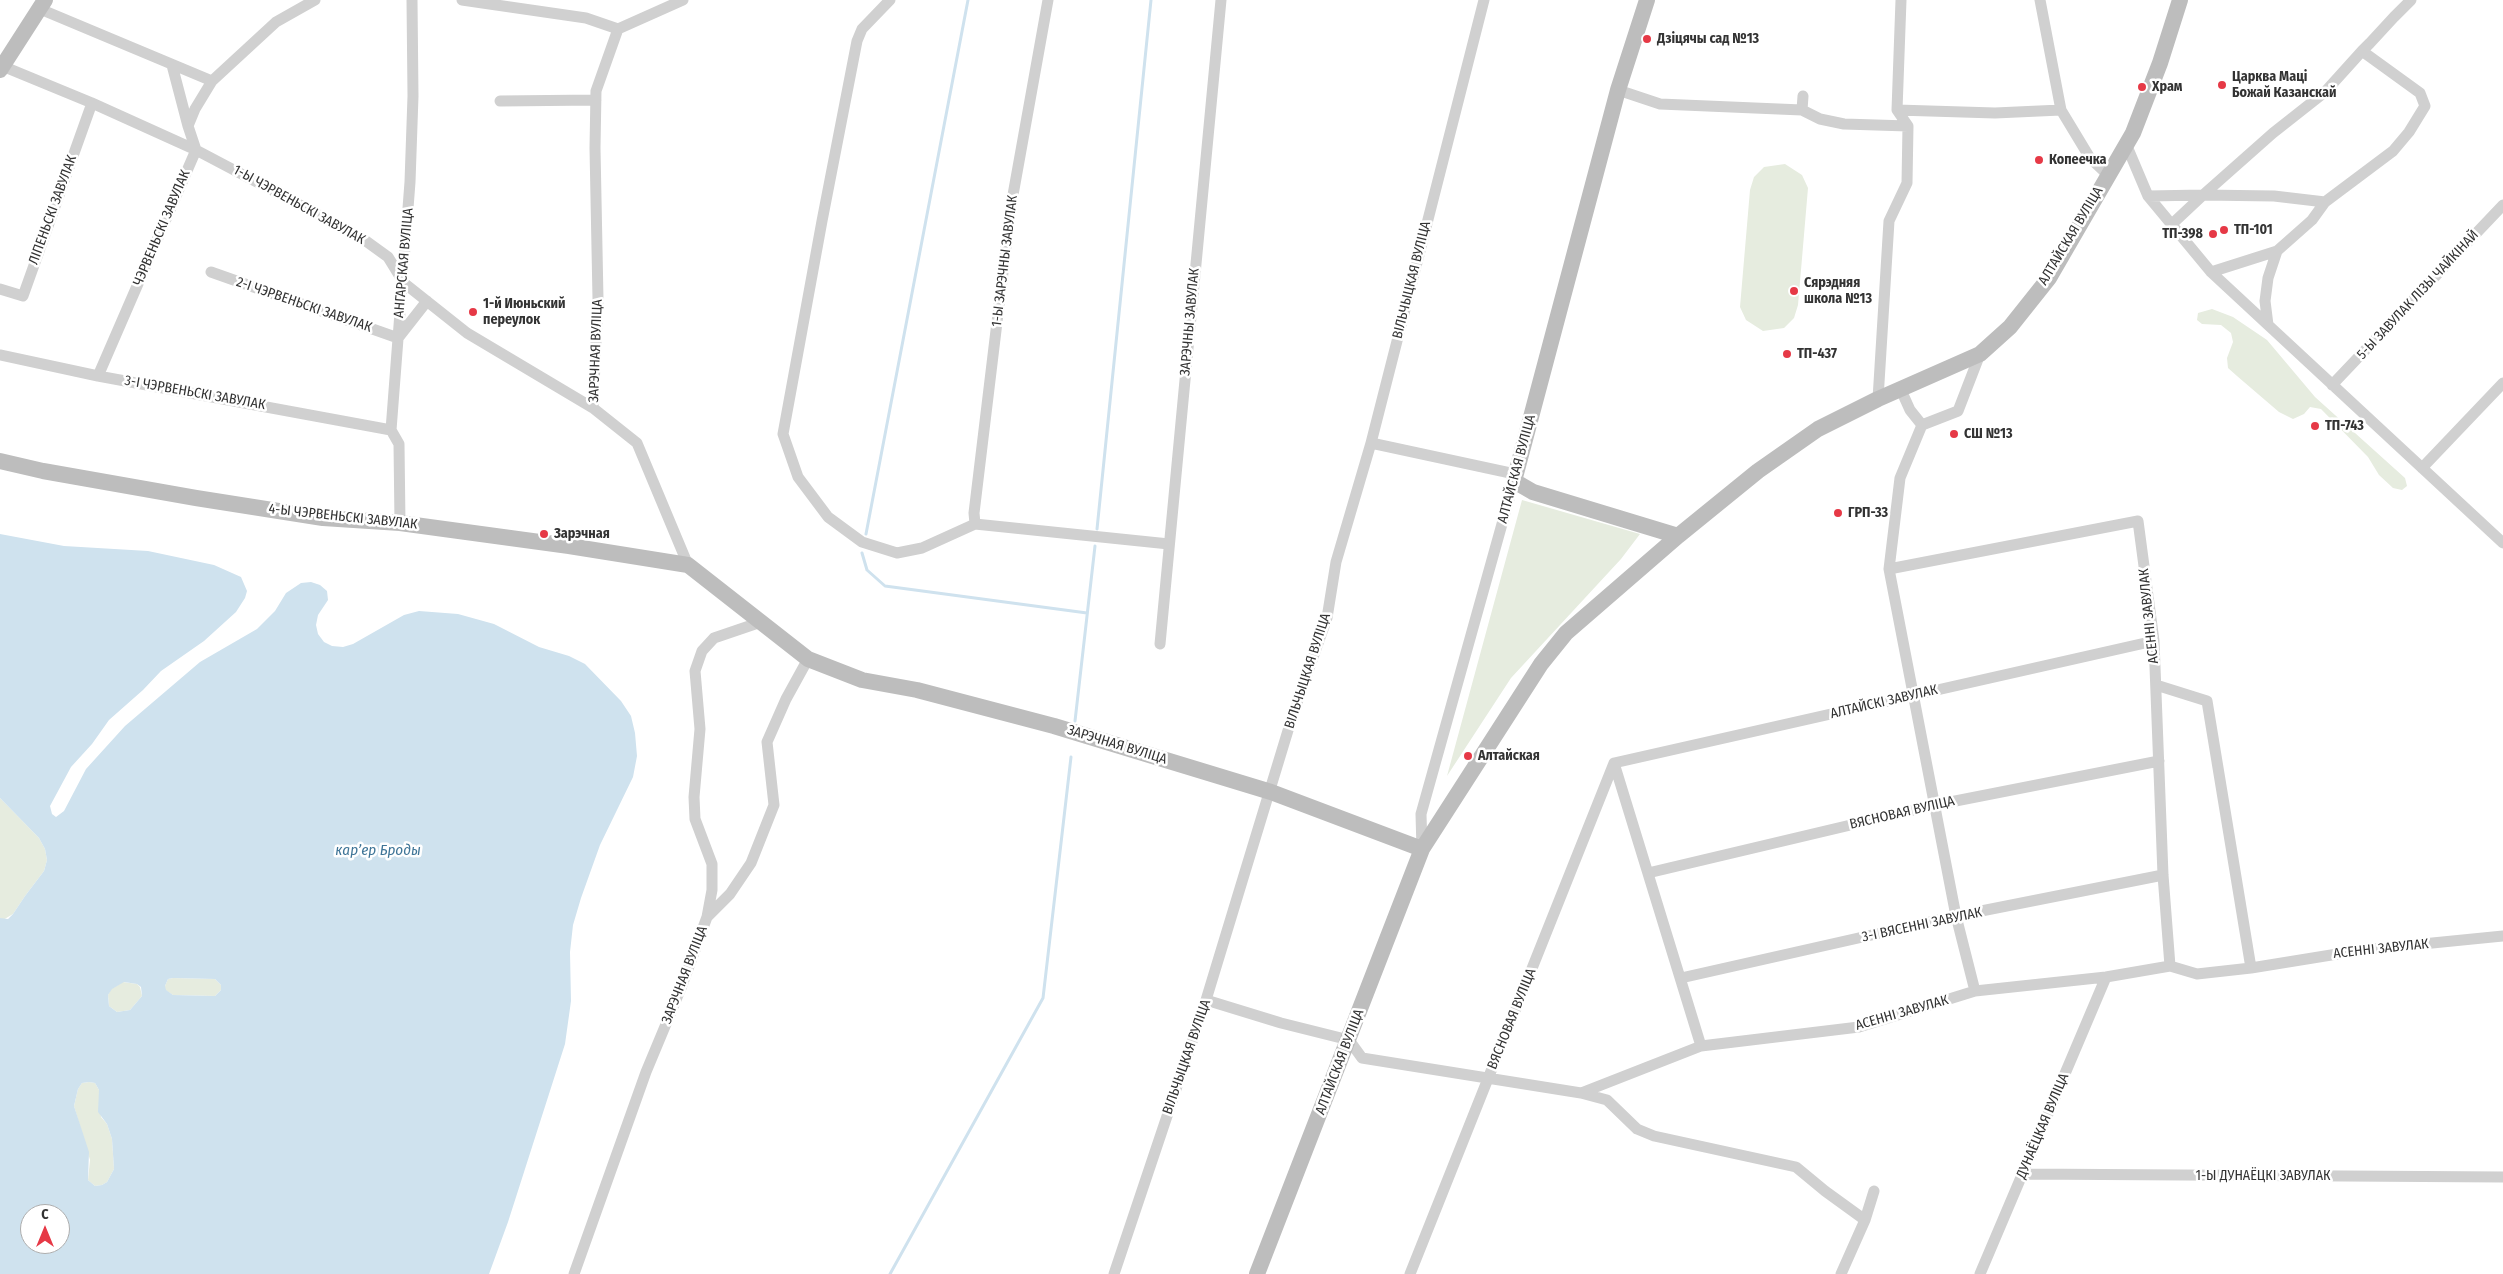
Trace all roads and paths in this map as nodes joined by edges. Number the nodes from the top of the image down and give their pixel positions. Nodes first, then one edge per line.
1 (315, 0) edge
2 (412, 0) edge
3 (462, 0) edge
4 (683, 0) edge
5 (890, 0) edge
6 (1048, 0) edge
7 (1221, 0) edge
8 (1484, 0) edge
9 (1647, 0) edge
10 (1901, 0) edge
11 (2040, 0) edge
12 (2180, 0) edge
13 (2411, 0) edge
14 (43, 4) edge
15 (618, 29) junction
16 (2362, 51) junction
17 (172, 64) junction
18 (1, 67) edge
19 (212, 81) junction
20 (1618, 90) junction
21 (1802, 96) dead end
22 (596, 100) junction
23 (500, 101) dead end
24 (92, 103) junction
25 (1802, 110) junction
26 (1897, 110) junction
27 (2061, 110) junction
28 (188, 126) junction
29 (1908, 126) junction
30 (2126, 144) junction
31 (196, 150) junction
32 (2107, 174) junction
33 (2203, 195) junction
34 (2148, 196) junction
35 (2325, 202) junction
36 (2503, 204) edge
37 (2171, 225) junction
38 (2277, 251) junction
39 (211, 272) dead end
40 (2211, 272) junction
41 (404, 282) junction
42 (0, 290) edge
43 (427, 301) junction
44 (2268, 325) junction
45 (398, 338) junction
46 (1980, 354) junction
47 (0, 355) edge
48 (98, 376) junction
49 (2503, 383) edge
50 (2332, 385) junction
51 (1901, 390) junction
52 (1878, 399) junction
53 (593, 408) junction
54 (1922, 425) junction
55 (391, 430) junction
56 (1371, 443) junction
57 (0, 461) edge
58 (2422, 468) junction
59 (1515, 478) junction
60 (400, 523) junction
61 (975, 524) junction
62 (1678, 536) junction
63 (2503, 543) edge
64 (1169, 544) junction
65 (688, 565) junction
66 (1888, 569) junction
67 (760, 622) junction
68 (2154, 641) junction
69 (1160, 644) dead end
70 (808, 659) junction
71 (2156, 685) junction
72 (1912, 696) junction
73 (2159, 761) junction
74 (1614, 763) junction
75 (1271, 792) junction
76 (1934, 805) junction
77 (1422, 849) junction
78 (1648, 873) junction
79 (2163, 875) junction
80 (1956, 916) junction
81 (707, 917) junction
82 (2503, 936) edge
83 (2170, 966) junction
84 (2251, 968) junction
85 (2106, 977) junction
86 (1681, 978) junction
87 (1975, 992) junction
88 (1206, 1000) junction
89 (1348, 1040) junction
90 (1701, 1046) junction
91 (1488, 1079) junction
92 (1581, 1093) junction
93 (2022, 1174) junction
94 (2503, 1177) edge
95 (1874, 1191) dead end
96 (1865, 1220) junction
97 (574, 1274) edge
98 (1114, 1274) edge
99 (1256, 1274) edge
100 (1410, 1274) edge
101 (1841, 1274) edge
102 (1980, 1274) edge

1 - 19 street
2 - 41 street, АНГАРСКАЯ ВУЛІЦА
3 - 15 street
4 - 15 street
5 - 61 street
6 - 61 street, 1-Ы ЗАРЭЧНЫ ЗАВУЛАК
7 - 64 street, ЗАРЭЧНЫ ЗАВУЛАК
8 - 56 street, ВІЛЬЧЫЦКАЯ ВУЛІЦА
9 - 20 main road, АЛТАЙСКАЯ ВУЛІЦА
10 - 26 street
11 - 27 street
12 - 30 main road, АЛТАЙСКАЯ ВУЛІЦА
13 - 16 street
14 - 17 street
14 - 18 main road
15 - 22 street, ЗАРЭЧНАЯ ВУЛІЦА
16 - 33 street
16 - 35 street
17 - 19 street
17 - 28 street
18 - 24 street, 1-Ы ЧЭРВЕНЬСКІ ЗАВУЛАК
19 - 28 street
20 - 25 street
20 - 59 main road, АЛТАЙСКАЯ ВУЛІЦА
21 - 25 street
22 - 23 street
22 - 53 street, ЗАРЭЧНАЯ ВУЛІЦА
24 - 31 street, 1-Ы ЧЭРВЕНЬСКІ ЗАВУЛАК
24 - 42 street, ЛІПЕНЬСКІ ЗАВУЛАК
25 - 29 street
26 - 27 street
26 - 29 street
27 - 32 street
28 - 31 street
29 - 52 street
30 - 32 main road, АЛТАЙСКАЯ ВУЛІЦА
30 - 34 street
31 - 41 street, 1-Ы ЧЭРВЕНЬСКІ ЗАВУЛАК
31 - 48 street, ЧЭРВЕНЬСКІ ЗАВУЛАК
32 - 46 main road, АЛТАЙСКАЯ ВУЛІЦА
33 - 34 street
33 - 35 street
33 - 37 street
34 - 37 street
35 - 38 street
36 - 50 street, 5-Ы ЗАВУЛАК ЛІЗЫ ЧАЙКІНАЙ
37 - 40 street
38 - 40 street
38 - 44 street
39 - 45 street, 2-І ЧЭРВЕНЬСКІ ЗАВУЛАК
40 - 44 street
41 - 43 street, 1-Ы ЧЭРВЕНЬСКІ ЗАВУЛАК
41 - 45 street, АНГАРСКАЯ ВУЛІЦА
43 - 45 street
43 - 53 street, 1-Ы ЧЭРВЕНЬСКІ ЗАВУЛАК
44 - 50 street
45 - 55 street, АНГАРСКАЯ ВУЛІЦА
46 - 51 main road, АЛТАЙСКАЯ ВУЛІЦА
46 - 54 street
47 - 48 street, 3-І ЧЭРВЕНЬСКІ ЗАВУЛАК
48 - 55 street, 3-І ЧЭРВЕНЬСКІ ЗАВУЛАК
49 - 58 street
50 - 58 street
51 - 52 main road, АЛТАЙСКАЯ ВУЛІЦА
51 - 54 street
52 - 62 main road, АЛТАЙСКАЯ ВУЛІЦА
53 - 65 street, ЗАРЭЧНАЯ ВУЛІЦА
54 - 66 street
55 - 60 street, АНГАРСКАЯ ВУЛІЦА
56 - 59 street
56 - 75 street, ВІЛЬЧЫЦКАЯ ВУЛІЦА
57 - 60 main road, 4-Ы ЧЭРВЕНЬСКІ ЗАВУЛАК
58 - 63 street
59 - 62 main road
59 - 77 street, АЛТАЙСКАЯ ВУЛІЦА
60 - 65 main road, 4-Ы ЧЭРВЕНЬСКІ ЗАВУЛАК
61 - 64 street
62 - 77 main road, АЛТАЙСКАЯ ВУЛІЦА
64 - 69 street, ЗАРЭЧНЫ ЗАВУЛАК
65 - 67 main road, ЗАРЭЧНАЯ ВУЛІЦА
66 - 68 street, АСЕННІ ЗАВУЛАК
66 - 72 street
67 - 70 main road, ЗАРЭЧНАЯ ВУЛІЦА
67 - 81 street
68 - 71 street, АСЕННІ ЗАВУЛАК
68 - 72 street, АЛТАЙСКІ ЗАВУЛАК
70 - 75 main road, ЗАРЭЧНАЯ ВУЛІЦА
70 - 81 street, ЗАРЭЧНАЯ ВУЛІЦА
71 - 73 street, АСЕННІ ЗАВУЛАК
71 - 84 street
72 - 74 street, АЛТАЙСКІ ЗАВУЛАК
72 - 76 street
73 - 76 street, ВЯСНОВАЯ ВУЛІЦА
73 - 79 street, АСЕННІ ЗАВУЛАК
74 - 78 street
74 - 91 street, ВЯСНОВАЯ ВУЛІЦА
75 - 77 main road, ЗАРЭЧНАЯ ВУЛІЦА
75 - 88 street, ВІЛЬЧЫЦКАЯ ВУЛІЦА
76 - 78 street, ВЯСНОВАЯ ВУЛІЦА
76 - 80 street
77 - 89 main road, АЛТАЙСКАЯ ВУЛІЦА
78 - 86 street
79 - 80 street, 3-І ВЯСЕННІ ЗАВУЛАК
79 - 83 street, АСЕННІ ЗАВУЛАК
80 - 86 street, 3-І ВЯСЕННІ ЗАВУЛАК
80 - 87 street
81 - 97 street, ЗАРЭЧНАЯ ВУЛІЦА
82 - 84 street, АСЕННІ ЗАВУЛАК
83 - 84 street, АСЕННІ ЗАВУЛАК
83 - 85 street, АСЕННІ ЗАВУЛАК
85 - 87 street, АСЕННІ ЗАВУЛАК
85 - 93 street, ДУНАЁЦКАЯ ВУЛІЦА
86 - 90 street
87 - 90 street, АСЕННІ ЗАВУЛАК
88 - 89 street
88 - 98 street, ВІЛЬЧЫЦКАЯ ВУЛІЦА
89 - 91 street
89 - 99 main road, АЛТАЙСКАЯ ВУЛІЦА
90 - 92 street, АСЕННІ ЗАВУЛАК
91 - 92 street
91 - 100 street, ВЯСНОВАЯ ВУЛІЦА
92 - 96 street
93 - 94 street, 1-Ы ДУНАЁЦКІ ЗАВУЛАК
93 - 102 street, ДУНАЁЦКАЯ ВУЛІЦА
95 - 96 street
96 - 101 street

